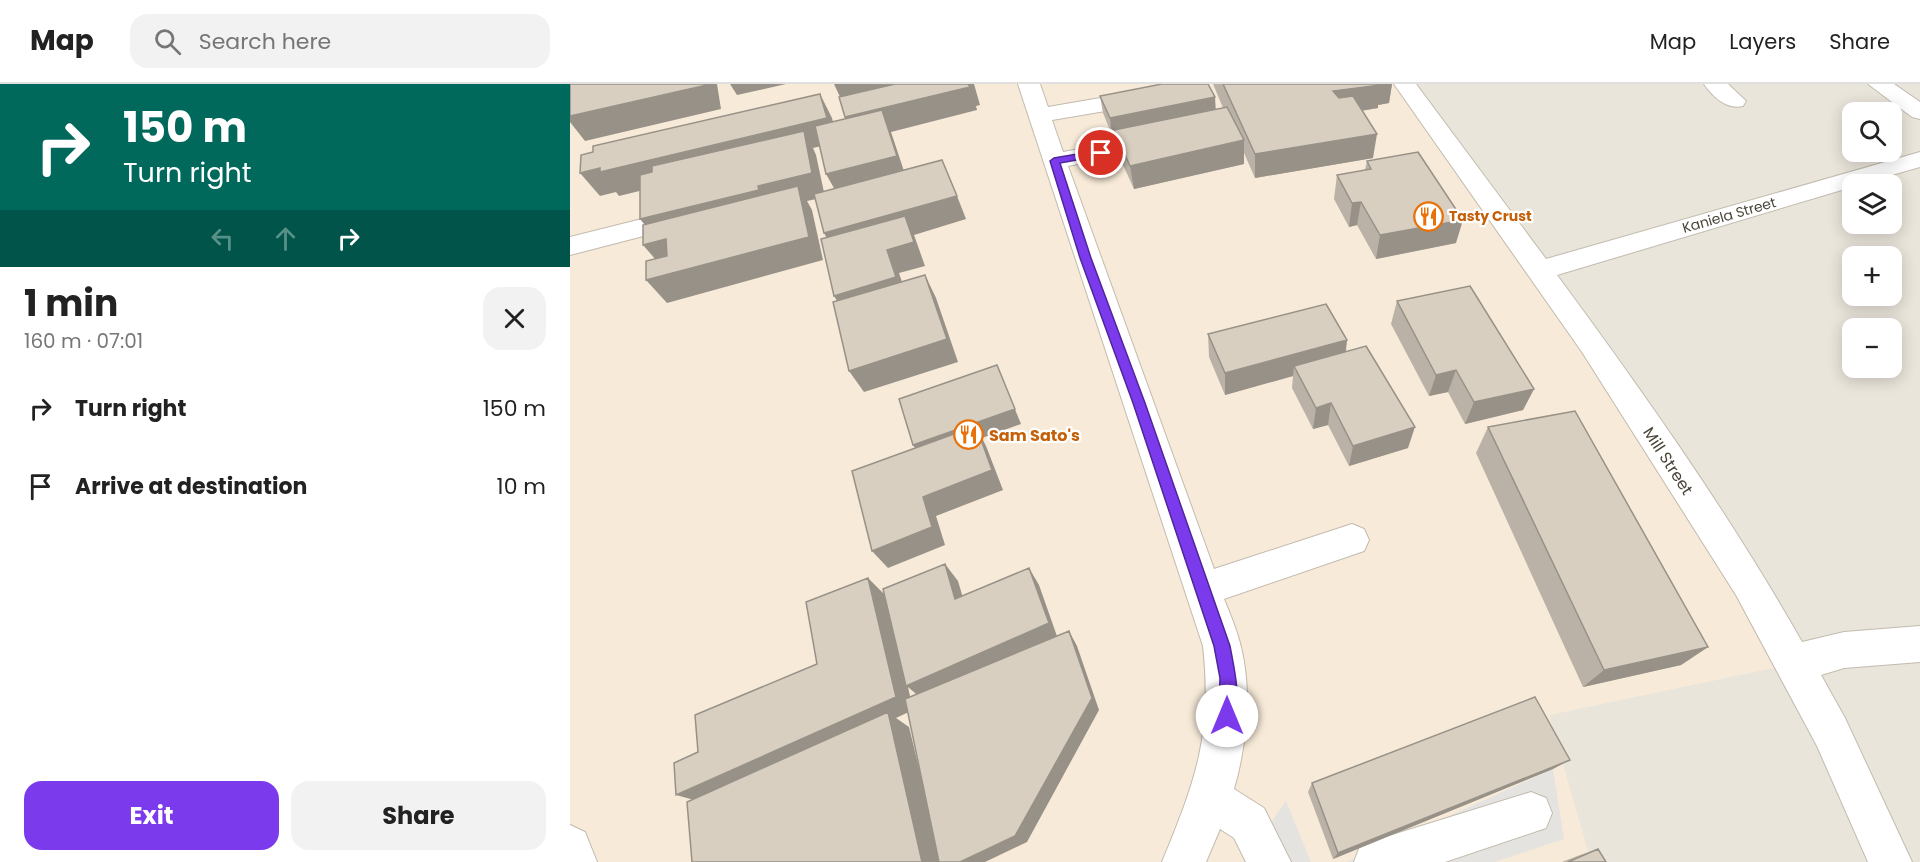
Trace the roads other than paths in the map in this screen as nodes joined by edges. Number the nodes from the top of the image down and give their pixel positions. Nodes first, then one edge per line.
1 (1029, 84) edge
2 (1405, 84) edge
3 (1715, 84) edge
4 (1879, 84) edge
5 (1163, 95) edge
6 (1735, 101) dead end
7 (1920, 112) edge
8 (1039, 115) junction
9 (1181, 138) edge
10 (1920, 159) edge
11 (1054, 161) junction
12 (646, 227) edge
13 (570, 246) edge
14 (1538, 271) junction
15 (1352, 540) dead end
16 (1203, 589) junction
17 (1920, 644) edge
18 (1792, 664) junction
19 (1209, 798) junction
20 (1531, 813) dead end
21 (570, 847) edge
22 (575, 862) edge
23 (1184, 862) edge
24 (1269, 862) edge
25 (1376, 862) edge
26 (1890, 862) edge

1 - 8 street
2 - 14 street, Mill Street
3 - 6 street
4 - 7 street
5 - 8 street
8 - 11 street
9 - 11 street
10 - 14 street, Kaniela Street
11 - 16 street
12 - 13 street
14 - 18 street, Mill Street
15 - 16 street
16 - 19 street
17 - 18 street
18 - 26 street, Mill Street
19 - 23 street
19 - 24 street
20 - 25 street
21 - 22 street

